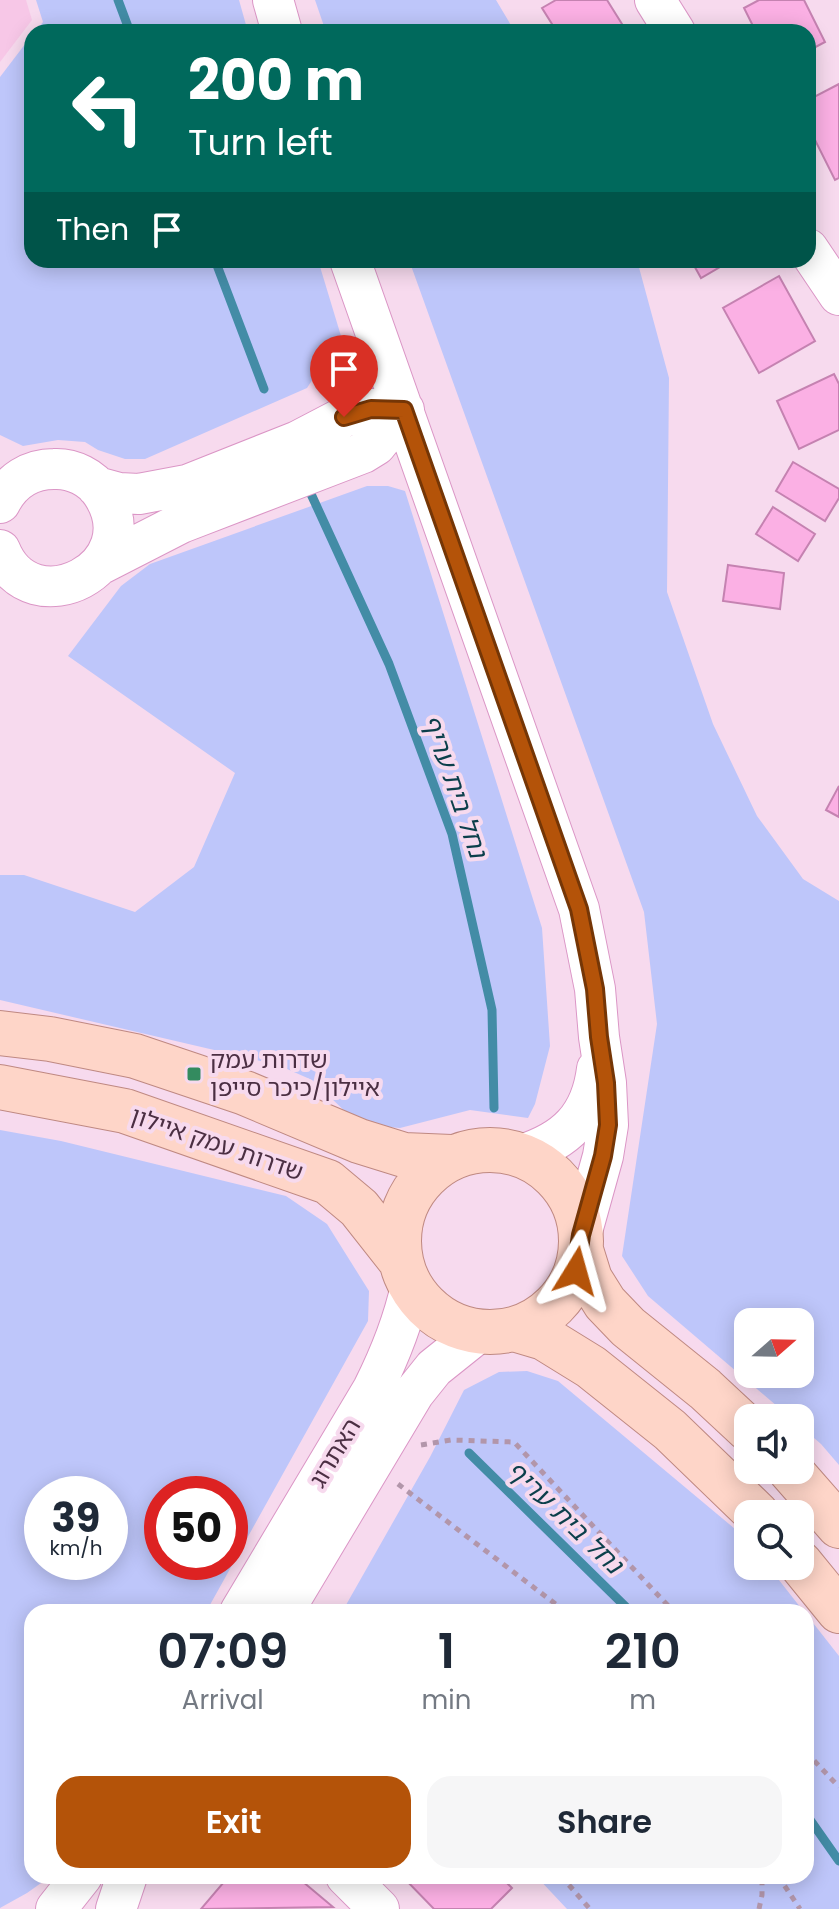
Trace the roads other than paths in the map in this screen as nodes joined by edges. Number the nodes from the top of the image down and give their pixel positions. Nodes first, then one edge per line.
1 (273, 0) edge
2 (655, 0) edge
3 (280, 24) edge
4 (670, 24) edge
5 (816, 261) edge
6 (353, 268) edge
7 (839, 295) edge
8 (404, 410) junction
9 (8, 485) edge
10 (97, 487) junction
11 (0, 550) edge
12 (99, 565) junction
13 (0, 1033) edge
14 (599, 1037) junction
15 (0, 1087) edge
16 (521, 1155) junction
17 (451, 1157) junction
18 (581, 1242) junction
19 (406, 1273) junction
20 (497, 1330) junction
21 (734, 1416) edge
22 (802, 1484) edge
23 (742, 1500) edge
24 (839, 1526) edge
25 (814, 1580) edge
26 (245, 1604) edge
27 (288, 1604) edge
28 (839, 1611) edge
29 (76, 1884) edge
30 (124, 1884) edge
31 (354, 1884) edge
32 (56, 1909) edge
33 (116, 1909) edge
34 (379, 1909) edge

1 - 3 street
2 - 4 street
5 - 7 street
6 - 8 street
8 - 10 street
8 - 12 street
8 - 14 street
9 - 10 street
10 - 12 street
11 - 12 street
13 - 17 main road
14 - 16 street
14 - 18 street
15 - 19 main road, שדרות עמק איילון
16 - 17 main road
16 - 18 main road
17 - 19 main road
18 - 20 main road
18 - 21 main road
19 - 20 main road
19 - 26 street, האתרוג
20 - 23 main road
20 - 27 street, האתרוג
22 - 24 main road
25 - 28 main road
29 - 32 street
30 - 33 street
31 - 34 street

